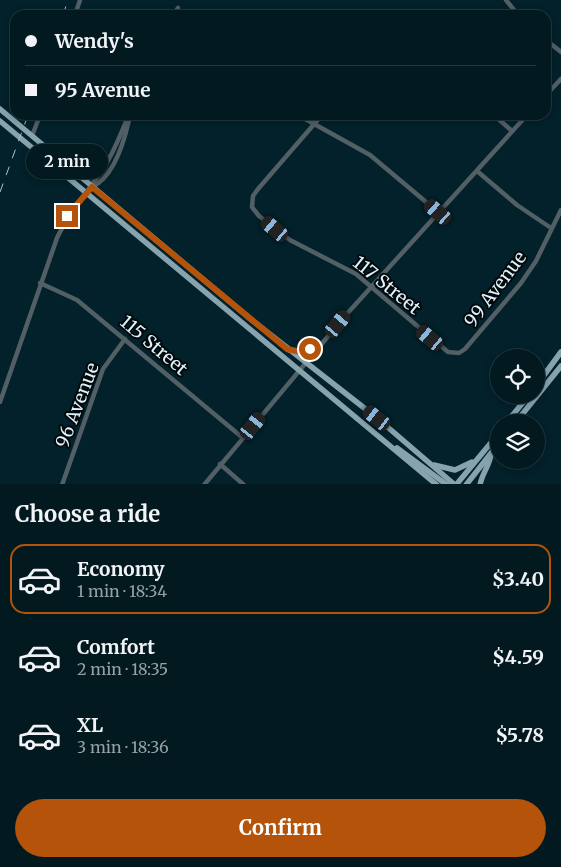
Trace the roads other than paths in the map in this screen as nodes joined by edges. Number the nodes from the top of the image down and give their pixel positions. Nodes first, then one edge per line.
1 (506, 0) edge
2 (514, 10) edge
3 (551, 44) edge
4 (561, 52) edge
5 (561, 79) edge
6 (551, 90) edge
7 (0, 109) edge
8 (10, 117) edge
9 (13, 120) edge
10 (38, 120) edge
11 (128, 120) edge
12 (307, 120) edge
13 (318, 120) edge
14 (500, 120) edge
15 (523, 120) edge
16 (0, 121) edge
17 (314, 124) junction
18 (512, 131) junction
19 (32, 136) junction
20 (476, 171) junction
21 (92, 187) junction
22 (87, 193) junction
23 (561, 210) edge
24 (438, 212) junction
25 (551, 228) junction
26 (40, 283) junction
27 (371, 287) junction
28 (125, 339) junction
29 (320, 346) junction
30 (287, 349) junction
31 (561, 352) edge
32 (459, 353) joint
33 (304, 363) junction
34 (561, 366) edge
35 (298, 370) junction
36 (545, 374) edge
37 (0, 402) edge
38 (522, 404) edge
39 (514, 414) edge
40 (522, 414) edge
41 (243, 438) junction
42 (388, 444) junction
43 (490, 444) edge
44 (483, 453) junction
45 (490, 453) edge
46 (490, 455) edge
47 (220, 464) junction
48 (432, 465) junction
49 (423, 472) junction
50 (62, 484) edge
51 (204, 484) edge
52 (244, 484) edge
53 (430, 484) edge
54 (437, 484) edge
55 (448, 484) edge
56 (456, 484) edge
57 (466, 484) edge
58 (480, 484) edge

1 - 2 street
3 - 4 street
5 - 6 street
7 - 8 main road
9 - 19 main road
10 - 19 street
11 - 21 street
12 - 17 street
13 - 17 street
14 - 18 street
15 - 18 street
16 - 22 main road
17 - 24 street
17 - 27 street, 117 Street
18 - 20 street
19 - 21 main road
20 - 24 street
20 - 25 street
21 - 22 street
21 - 30 main road
22 - 26 street
22 - 35 main road
23 - 25 street, 99 Avenue
24 - 27 street
25 - 32 street, 99 Avenue
26 - 28 street, 115 Street
26 - 37 street
27 - 29 street
27 - 32 street, 117 Street
28 - 41 street, 115 Street
28 - 50 street, 96 Avenue
29 - 30 main road
29 - 33 street
30 - 33 main road
31 - 36 main road
33 - 35 street
33 - 48 main road
34 - 40 main road
35 - 41 street
35 - 42 main road
38 - 39 main road
41 - 47 street
42 - 49 main road
42 - 55 main road
43 - 44 main road
44 - 48 main road
44 - 56 main road
45 - 57 main road
46 - 58 main road
47 - 51 street
47 - 52 street
48 - 56 main road
49 - 53 main road
49 - 54 main road

